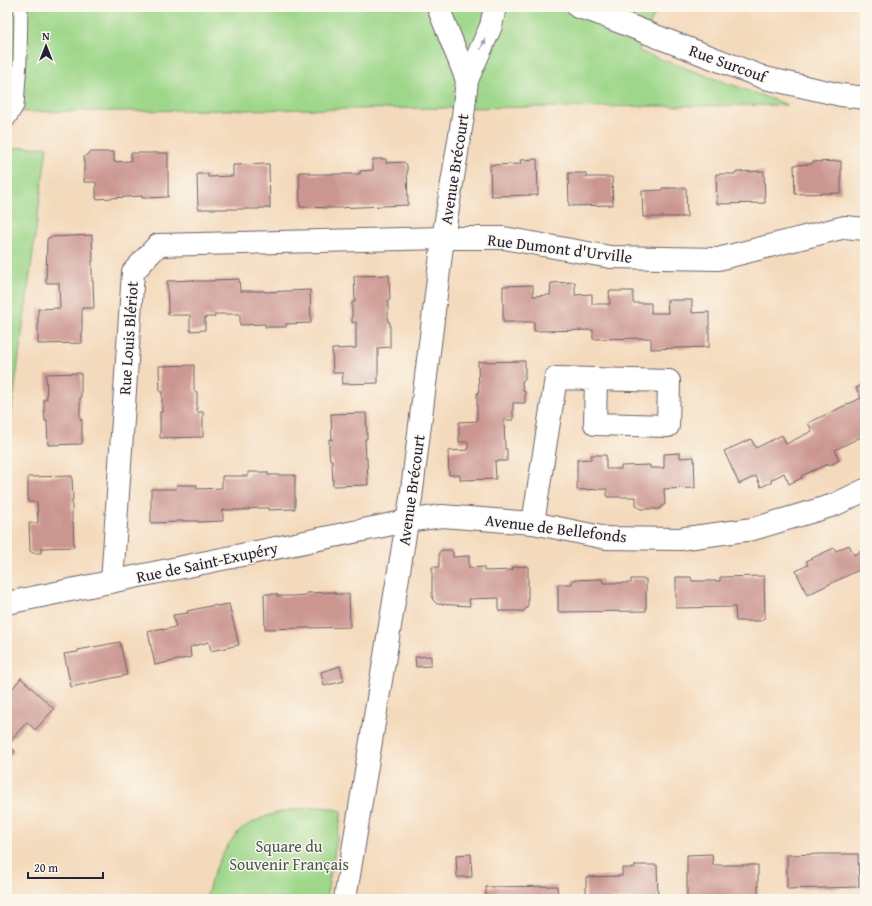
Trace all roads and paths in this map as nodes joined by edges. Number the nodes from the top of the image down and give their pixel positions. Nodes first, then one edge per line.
1 (21, 7) edge
2 (438, 7) edge
3 (495, 7) edge
4 (589, 9) edge
5 (467, 80) junction
6 (865, 98) edge
7 (7, 122) edge
8 (865, 228) edge
9 (442, 238) junction
10 (596, 379) dead end
11 (865, 490) edge
12 (407, 521) junction
13 (533, 524) junction
14 (112, 582) junction
15 (7, 603) edge
16 (345, 899) edge

1 - 7 lane
2 - 5 street, Avenue Brécourt
5 -> 3 street, Avenue Brécourt
4 - 6 street, Rue Surcouf
5 - 9 street, Avenue Brécourt
8 - 9 street, Rue Dumont d'Urville
9 - 12 street, Avenue Brécourt
9 - 14 street, Rue Louis Blériot
10 - 13 street
11 - 13 street, Avenue de Bellefonds
12 - 13 street, Avenue de Bellefonds
12 - 14 street, Rue de Saint-Exupéry
12 - 16 street, Avenue Brécourt
14 - 15 street, Rue de Saint-Exupéry

